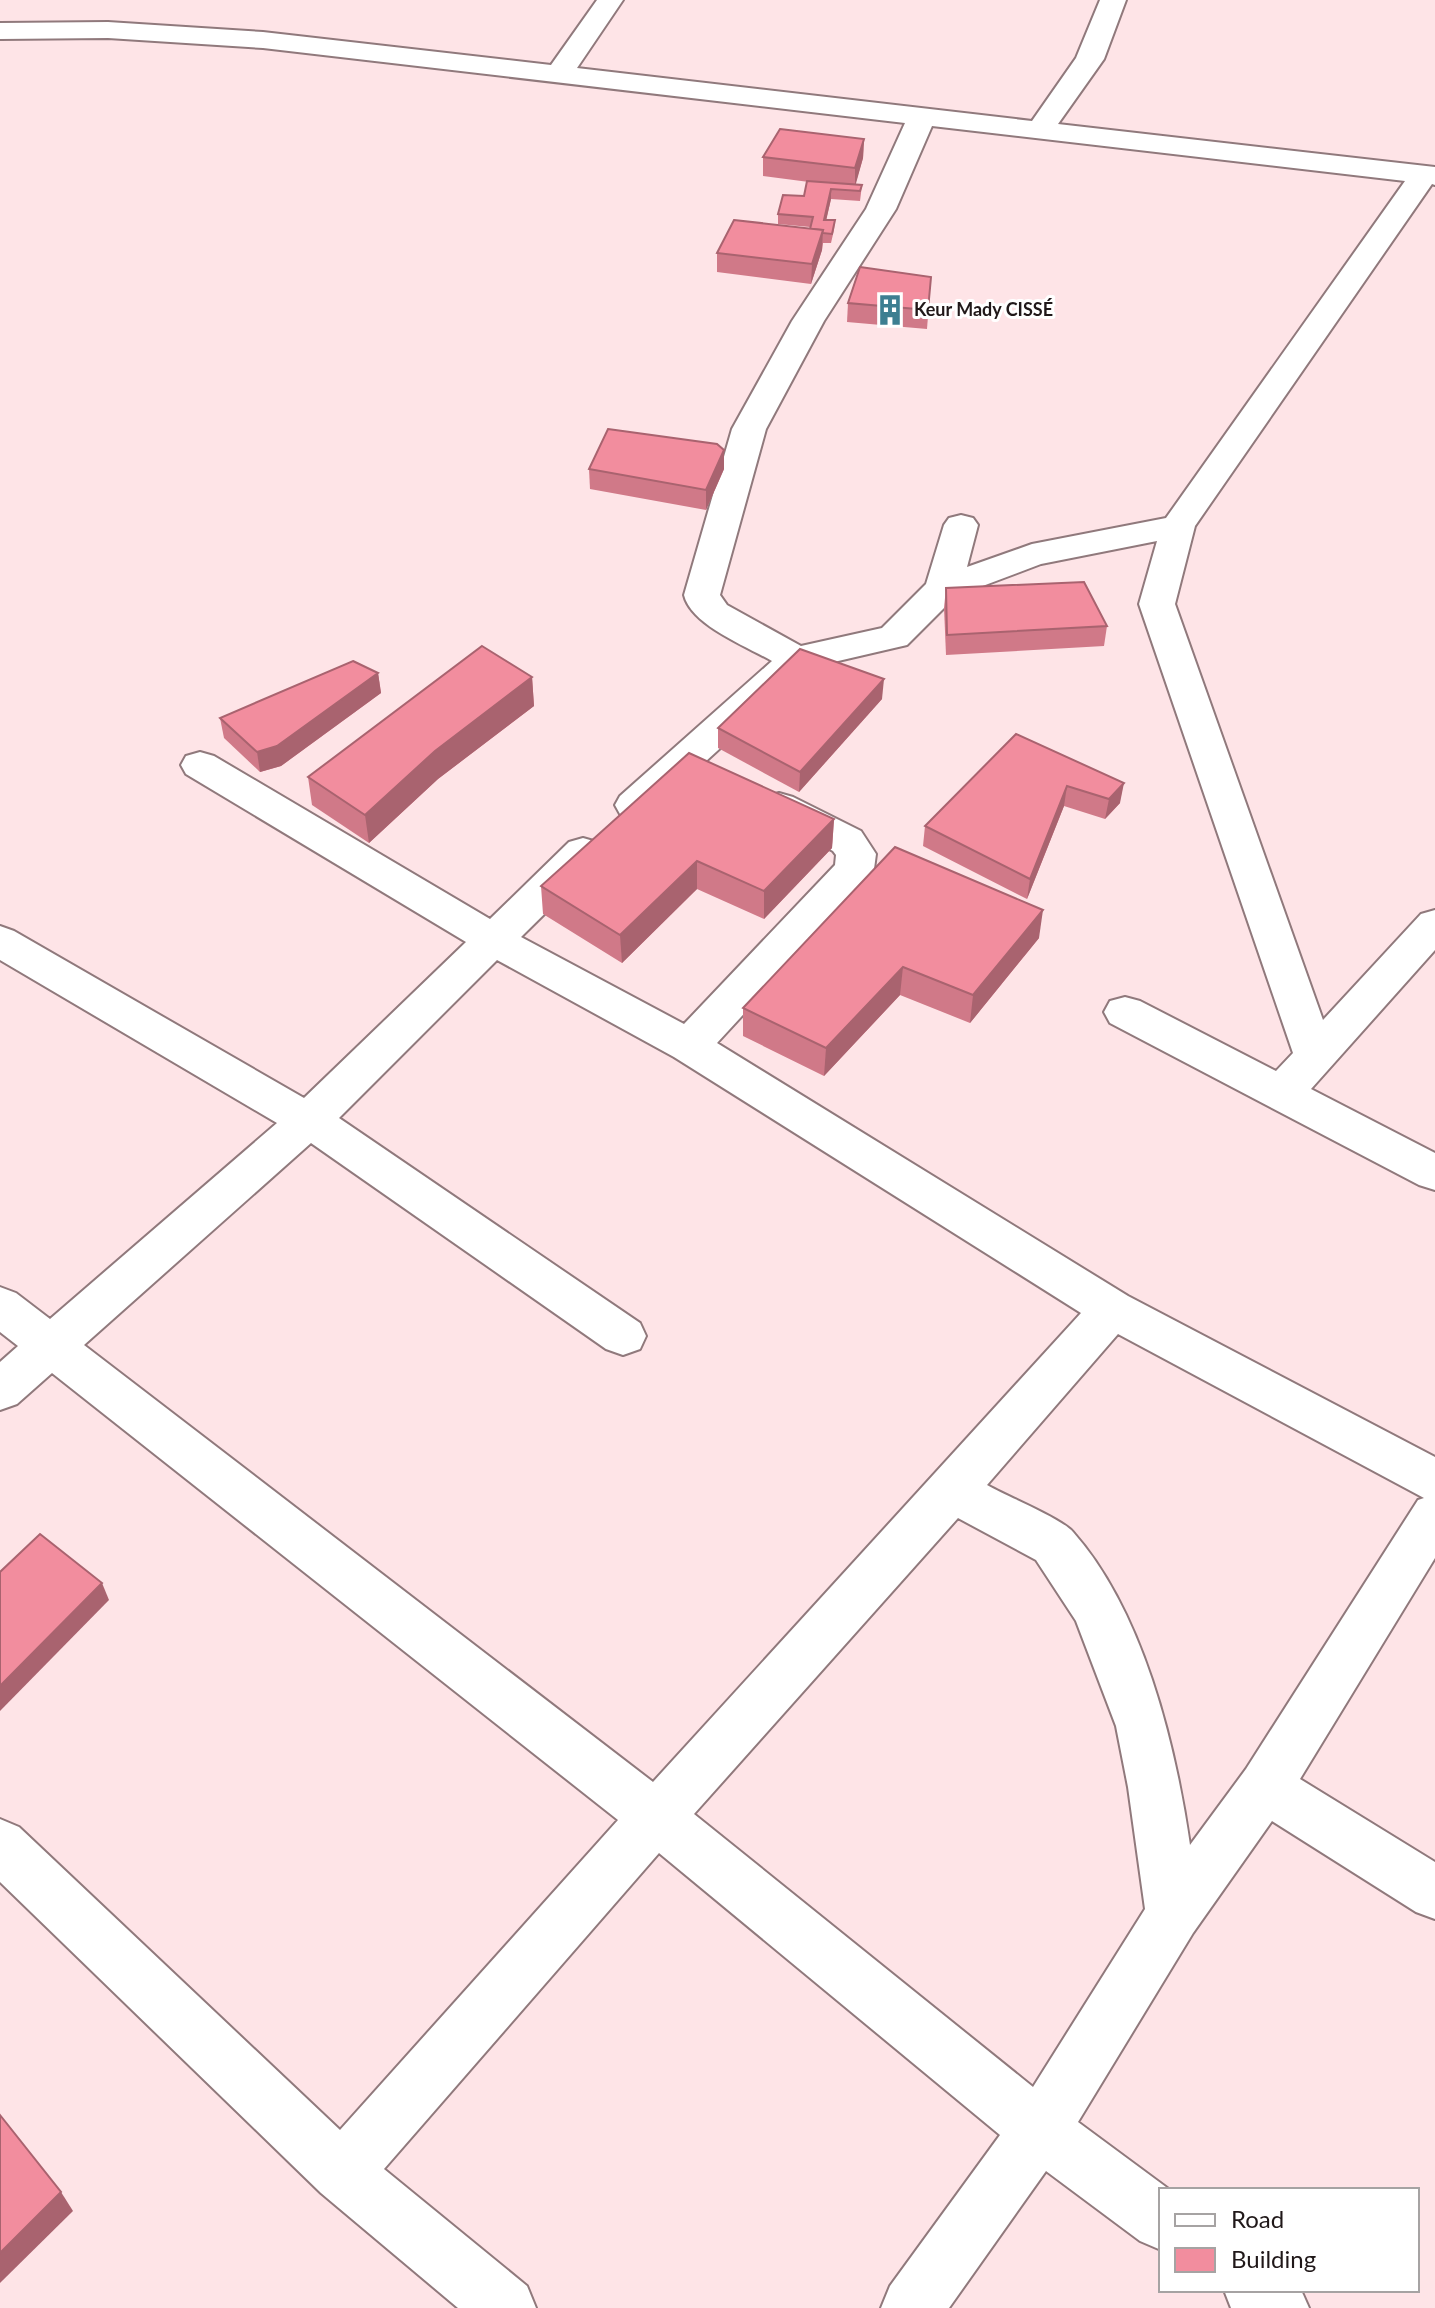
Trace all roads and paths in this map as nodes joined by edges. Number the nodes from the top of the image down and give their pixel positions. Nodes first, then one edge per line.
1 (610, 0) edge
2 (1082, 0) edge
3 (1112, 2) edge
4 (3, 14) edge
5 (559, 74) junction
6 (923, 115) junction
7 (1041, 128) junction
8 (1429, 176) edge
9 (961, 525) dead end
10 (1178, 526) junction
11 (943, 588) junction
12 (796, 659) junction
13 (684, 758) junction
14 (200, 765) dead end
15 (1435, 924) edge
16 (492, 939) junction
17 (0, 941) edge
18 (1125, 1012) dead end
19 (689, 1046) junction
20 (1316, 1059) junction
21 (1282, 1093) junction
22 (308, 1121) junction
23 (1435, 1173) edge
24 (0, 1306) edge
25 (1112, 1309) junction
26 (623, 1336) dead end
27 (53, 1345) junction
28 (0, 1390) edge
29 (1435, 1481) edge
30 (952, 1491) junction
31 (1435, 1515) edge
32 (1265, 1787) junction
33 (656, 1817) junction
34 (0, 1845) edge
35 (1435, 1893) edge
36 (1173, 1914) junction
37 (1040, 2130) junction
38 (342, 2172) junction
39 (1159, 2219) edge
40 (1257, 2292) edge
41 (505, 2308) edge
42 (912, 2308) edge
43 (1278, 2308) edge

1 - 5 street
2 - 3 street
3 - 7 street
4 - 5 street
5 - 6 street
6 - 7 street
6 - 12 street
7 - 8 street
8 - 10 street
9 - 11 street
10 - 11 street
10 - 20 street
11 - 12 street
12 - 13 street
13 - 16 street
13 - 19 street
14 - 16 street
15 - 20 street
16 - 19 street
16 - 22 street
17 - 22 street
18 - 21 street
19 - 25 street
20 - 21 street
21 - 23 street
22 - 26 street
22 - 27 street
24 - 27 street
25 - 29 street
25 - 30 street
27 - 28 street
27 - 33 street
30 - 33 street
30 - 36 street
31 - 32 street
32 - 35 street
32 - 36 street
33 - 37 street
33 - 38 street
34 - 38 street
36 - 37 street
37 - 39 street
37 - 42 street
38 - 41 street
40 - 43 street

